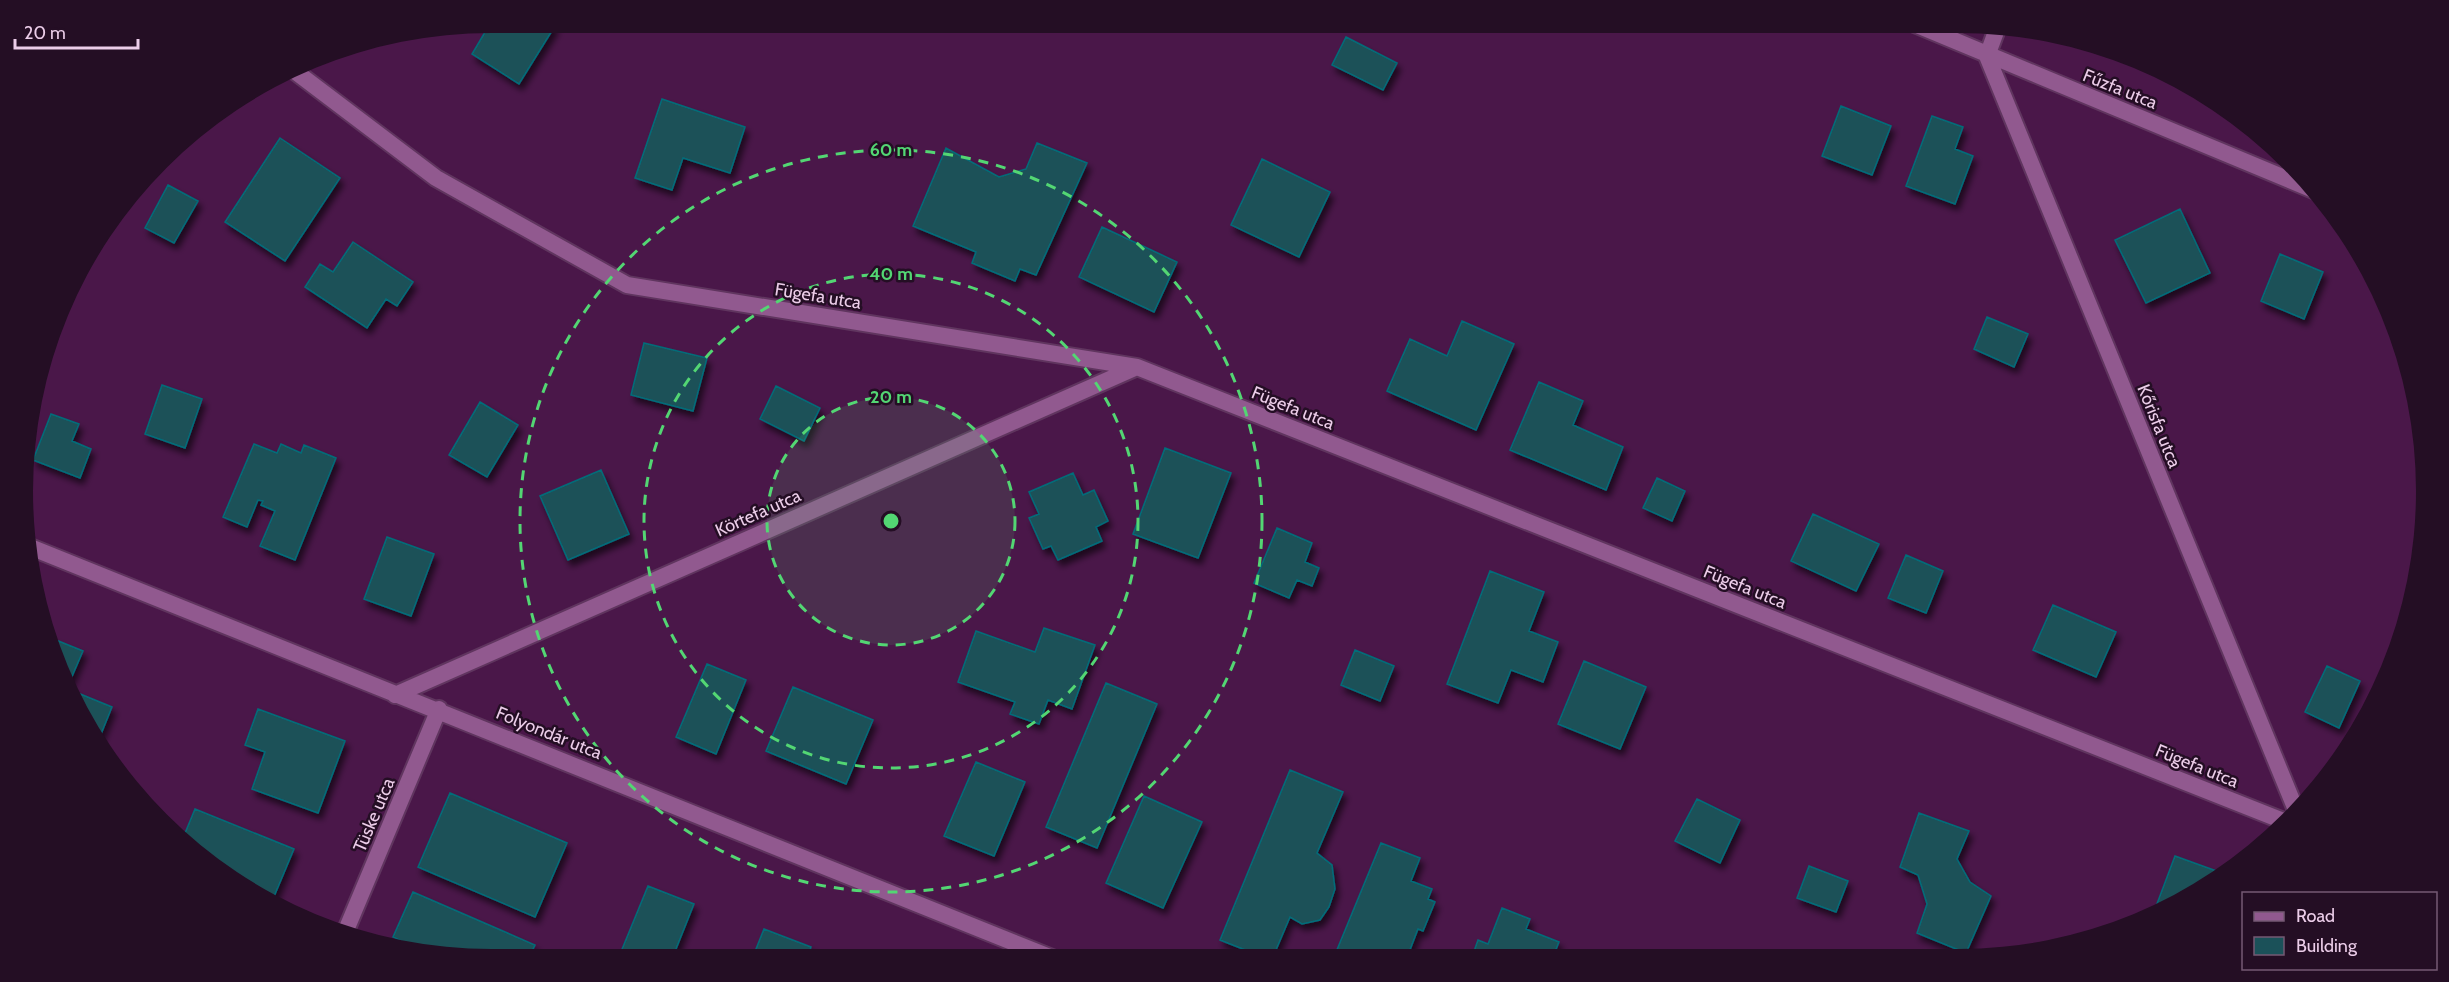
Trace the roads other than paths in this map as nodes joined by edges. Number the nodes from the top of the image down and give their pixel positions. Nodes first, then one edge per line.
1 (1935, 33) edge
2 (1995, 35) edge
3 (1987, 56) junction
4 (300, 75) edge
5 (2297, 183) edge
6 (1137, 367) junction
7 (37, 550) edge
8 (395, 695) junction
9 (439, 709) junction
10 (2293, 803) edge
11 (2278, 819) edge
12 (349, 926) edge
13 (1030, 949) edge

1 - 3 street, Fűzfa utca
2 - 3 street
3 - 5 street, Fűzfa utca
3 - 10 street, Kőrisfa utca
4 - 6 street, Fügefa utca
6 - 8 street, Körtefa utca
6 - 11 street, Fügefa utca
7 - 8 street, Folyondár utca
8 - 9 street, Folyondár utca
9 - 12 street, Tüske utca
9 - 13 street, Folyondár utca

